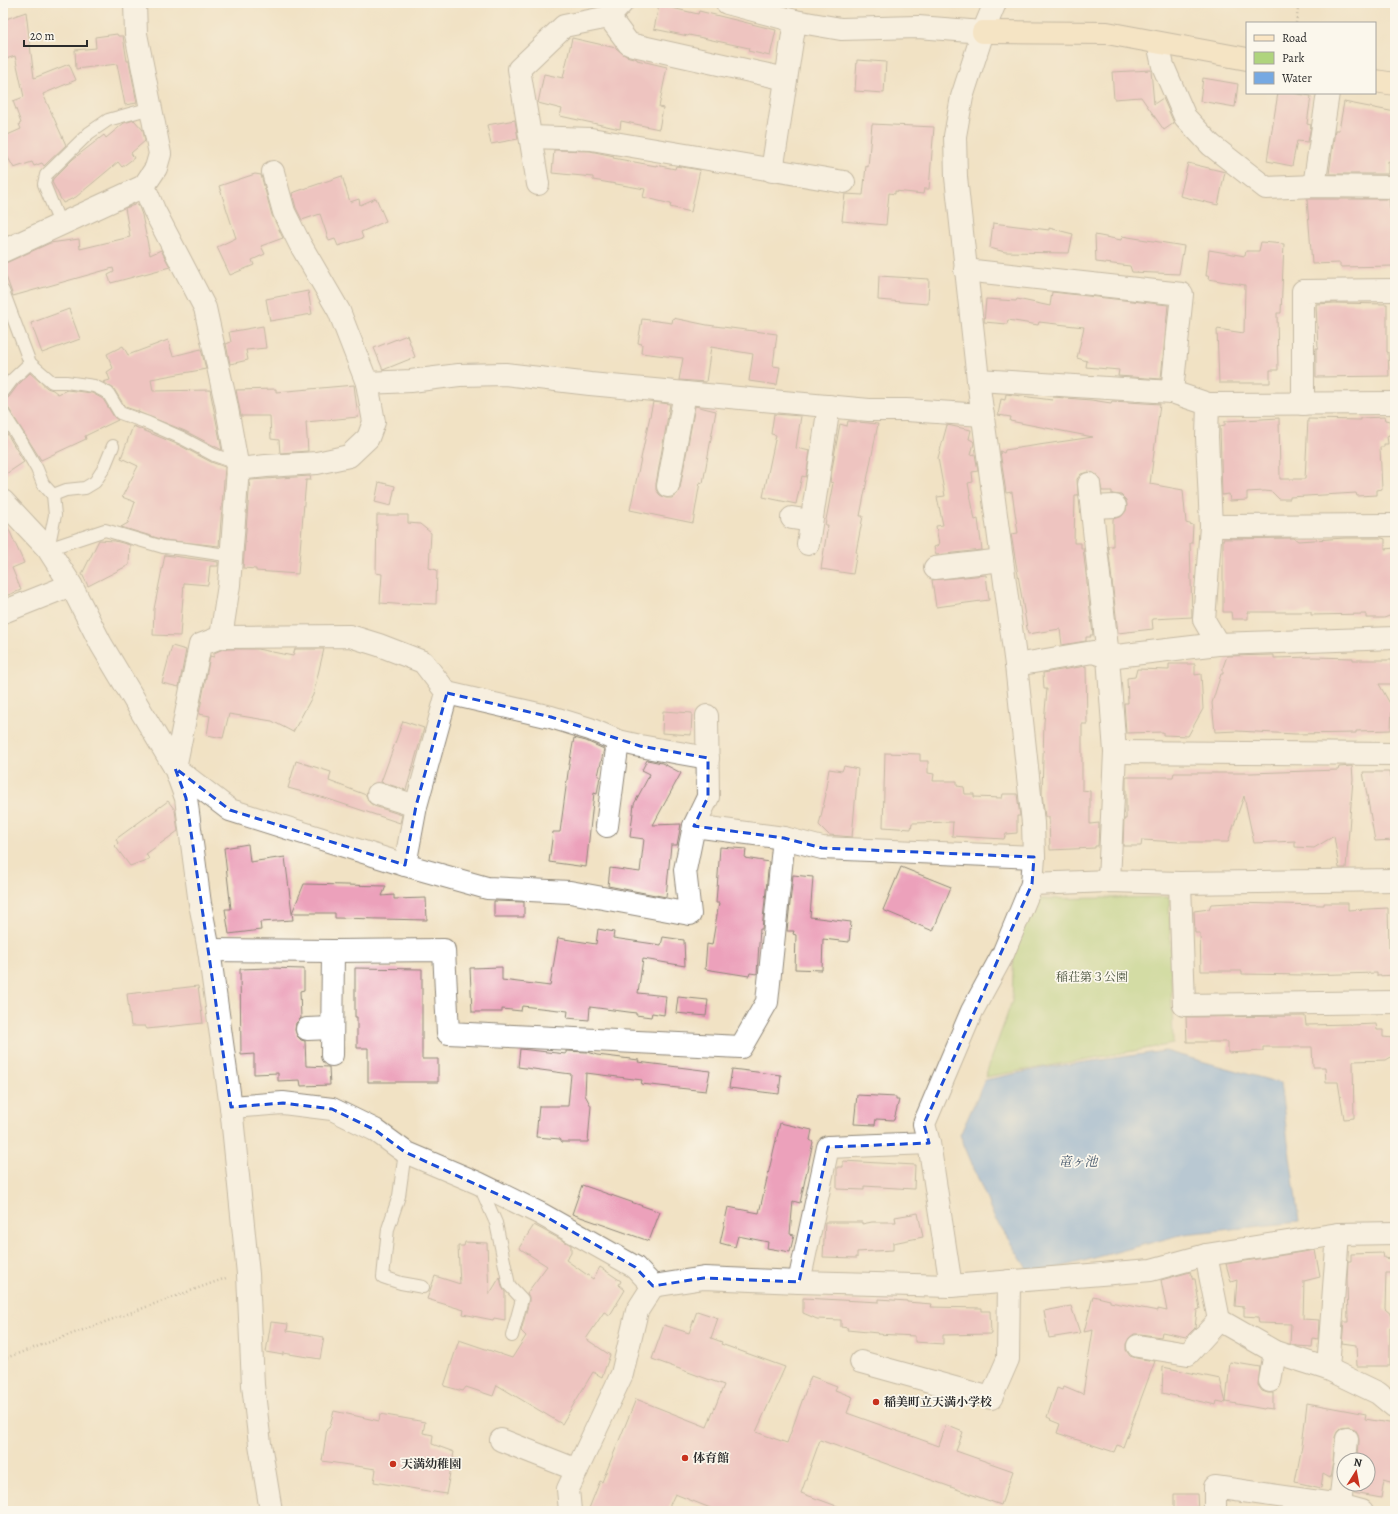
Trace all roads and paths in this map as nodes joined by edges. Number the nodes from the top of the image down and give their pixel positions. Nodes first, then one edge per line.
1 (135, 3) edge
2 (727, 3) edge
3 (995, 3) edge
4 (1299, 3) edge
5 (616, 10) edge
6 (794, 21) junction
7 (1296, 22) edge
8 (983, 32) junction
9 (1158, 43) junction
10 (1246, 60) edge
11 (786, 79) junction
12 (1376, 81) edge
13 (1395, 84) edge
14 (1328, 94) edge
15 (151, 108) junction
16 (531, 137) junction
17 (772, 171) junction
18 (273, 172) dead end
19 (844, 182) dead end
20 (538, 184) dead end
21 (144, 186) junction
22 (1314, 186) junction
23 (1395, 187) edge
24 (61, 226) junction
25 (3, 251) edge
26 (966, 270) junction
27 (1395, 290) edge
28 (3, 291) edge
29 (30, 363) junction
30 (978, 380) junction
31 (367, 383) junction
32 (3, 392) edge
33 (1172, 392) junction
34 (685, 393) junction
35 (1395, 403) edge
36 (1208, 404) junction
37 (1303, 404) junction
38 (829, 406) junction
39 (3, 413) edge
40 (983, 415) junction
41 (113, 446) dead end
42 (238, 466) junction
43 (1089, 484) dead end
44 (668, 486) dead end
45 (53, 495) junction
46 (3, 501) edge
47 (1115, 506) dead end
48 (1092, 507) junction
49 (1395, 525) edge
50 (1211, 526) junction
51 (808, 544) dead end
52 (48, 549) junction
53 (232, 556) junction
54 (1002, 560) junction
55 (935, 568) dead end
56 (71, 585) junction
57 (3, 612) edge
58 (221, 637) junction
59 (1395, 638) edge
60 (1218, 644) junction
61 (1108, 656) junction
62 (1016, 665) junction
63 (447, 693) junction
64 (707, 716) dead end
65 (618, 741) junction
66 (1115, 752) junction
67 (1395, 754) edge
68 (708, 758) junction
69 (175, 768) junction
70 (378, 794) dead end
71 (416, 806) junction
72 (607, 826) dead end
73 (694, 826) junction
74 (784, 838) junction
75 (1034, 857) junction
76 (405, 865) junction
77 (1395, 880) edge
78 (1109, 882) junction
79 (1180, 883) junction
80 (1032, 884) junction
81 (209, 950) junction
82 (333, 951) junction
83 (1395, 1002) edge
84 (332, 1028) junction
85 (307, 1029) dead end
86 (332, 1055) dead end
87 (231, 1107) junction
88 (929, 1143) junction
89 (405, 1152) junction
90 (478, 1183) junction
91 (1395, 1233) edge
92 (1338, 1234) junction
93 (1206, 1255) junction
94 (248, 1274) junction
95 (1009, 1281) junction
96 (799, 1282) junction
97 (653, 1286) junction
98 (951, 1286) junction
99 (422, 1287) dead end
100 (1219, 1320) junction
101 (512, 1336) dead end
102 (1138, 1346) dead end
103 (1275, 1352) junction
104 (3, 1359) edge
105 (861, 1362) dead end
106 (1328, 1369) junction
107 (1270, 1381) dead end
108 (1395, 1407) edge
109 (501, 1440) dead end
110 (577, 1470) junction
111 (1341, 1492) edge
112 (1340, 1505) junction
113 (271, 1511) edge
114 (570, 1511) edge
115 (1215, 1511) edge
116 (1362, 1511) edge

1 - 15 street
2 - 6 street
3 - 8 street
4 - 7 path
5 - 11 street
5 - 16 street
6 - 8 street
6 - 11 street
8 - 9 street
8 - 26 street
9 - 10 street
9 - 22 street
11 - 17 street
12 - 13 street
14 - 22 street
15 - 21 street
15 - 24 lane
16 - 17 street
16 - 20 street
17 - 19 street
18 - 31 street
21 - 24 street
21 - 42 street
22 - 23 street
24 - 25 street
26 - 30 street
26 - 33 street
27 - 37 street
28 - 29 lane
29 - 32 lane
29 - 42 lane
30 - 33 street
30 - 40 street
31 - 34 street
31 - 42 street
33 - 36 street
34 - 38 street
34 - 44 street
35 - 37 street
36 - 37 street
36 - 50 street
38 - 40 street
38 - 51 street
39 - 45 lane
40 - 54 street
41 - 45 lane
42 - 53 street
43 - 48 street
45 - 52 lane
46 - 52 street
47 - 48 street
48 - 61 street
49 - 50 street
50 - 60 street
52 - 53 lane
52 - 56 street
53 - 58 street
54 - 55 street
54 - 62 street
56 - 57 street
56 - 69 street
58 - 63 street
58 - 69 street
59 - 60 street
60 - 61 street
61 - 62 street
61 - 66 street
62 - 75 street
63 - 65 street
63 - 71 street
64 - 68 street
65 - 68 street
65 - 72 street
66 - 67 street
66 - 78 street
68 - 73 street
69 - 76 street
69 - 81 street
70 - 71 street
71 - 76 street
73 - 74 street
73 - 76 street
74 - 75 street
74 - 82 street
75 - 80 street
77 - 79 street
78 - 79 street
78 - 80 street
79 - 83 street
80 - 88 street
81 - 82 street
81 - 87 street
82 - 84 street
84 - 85 street
84 - 86 street
87 - 89 street
87 - 94 street
88 - 96 street
88 - 98 street
89 - 90 street
89 - 99 lane
90 - 97 street
90 - 101 lane
91 - 92 street
92 - 93 street
92 - 106 street
93 - 95 street
93 - 100 street
94 - 104 path
94 - 113 street
95 - 98 street
95 - 105 street
96 - 97 street
96 - 98 street
97 - 110 street
100 - 102 street
100 - 103 street
103 - 106 street
103 - 107 street
106 - 108 street
109 - 110 street
110 - 114 street
111 - 112 street
112 - 115 street
112 - 116 street

